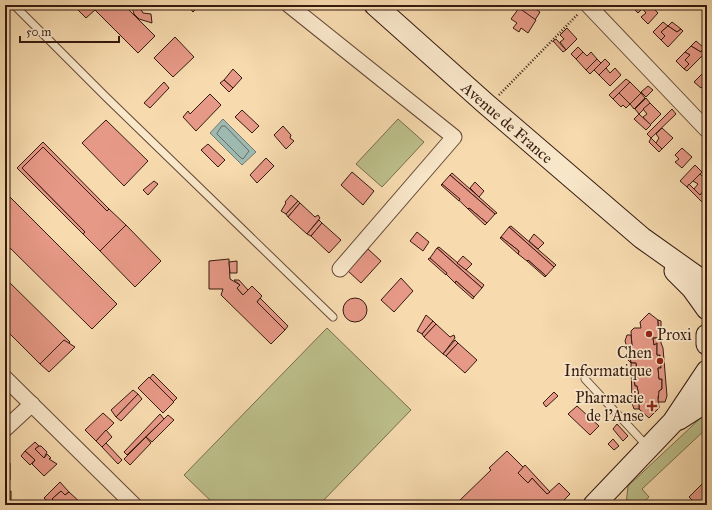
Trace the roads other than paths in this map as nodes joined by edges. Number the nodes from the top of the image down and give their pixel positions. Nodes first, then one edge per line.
1 (14, 5) edge
2 (289, 5) edge
3 (375, 5) edge
4 (588, 5) edge
5 (707, 130) edge
6 (642, 238) junction
7 (340, 269) dead end
8 (707, 281) edge
9 (707, 309) edge
10 (333, 317) dead end
11 (707, 335) edge
12 (707, 344) edge
13 (707, 371) edge
14 (5, 378) edge
15 (585, 379) dead end
16 (707, 401) edge
17 (32, 404) junction
18 (673, 422) junction
19 (5, 429) edge
20 (648, 448) junction
21 (600, 504) edge
22 (134, 505) edge

1 - 10 lane
2 - 7 street
3 - 6 main road, Avenue de France
4 - 5 street
6 - 8 main road, Avenue de France
6 - 9 main road, Avenue de France
11 - 12 main road
13 - 18 main road
14 - 17 street
15 - 20 lane
16 - 18 main road
17 - 19 street
17 - 22 street
18 - 20 main road
20 - 21 main road

